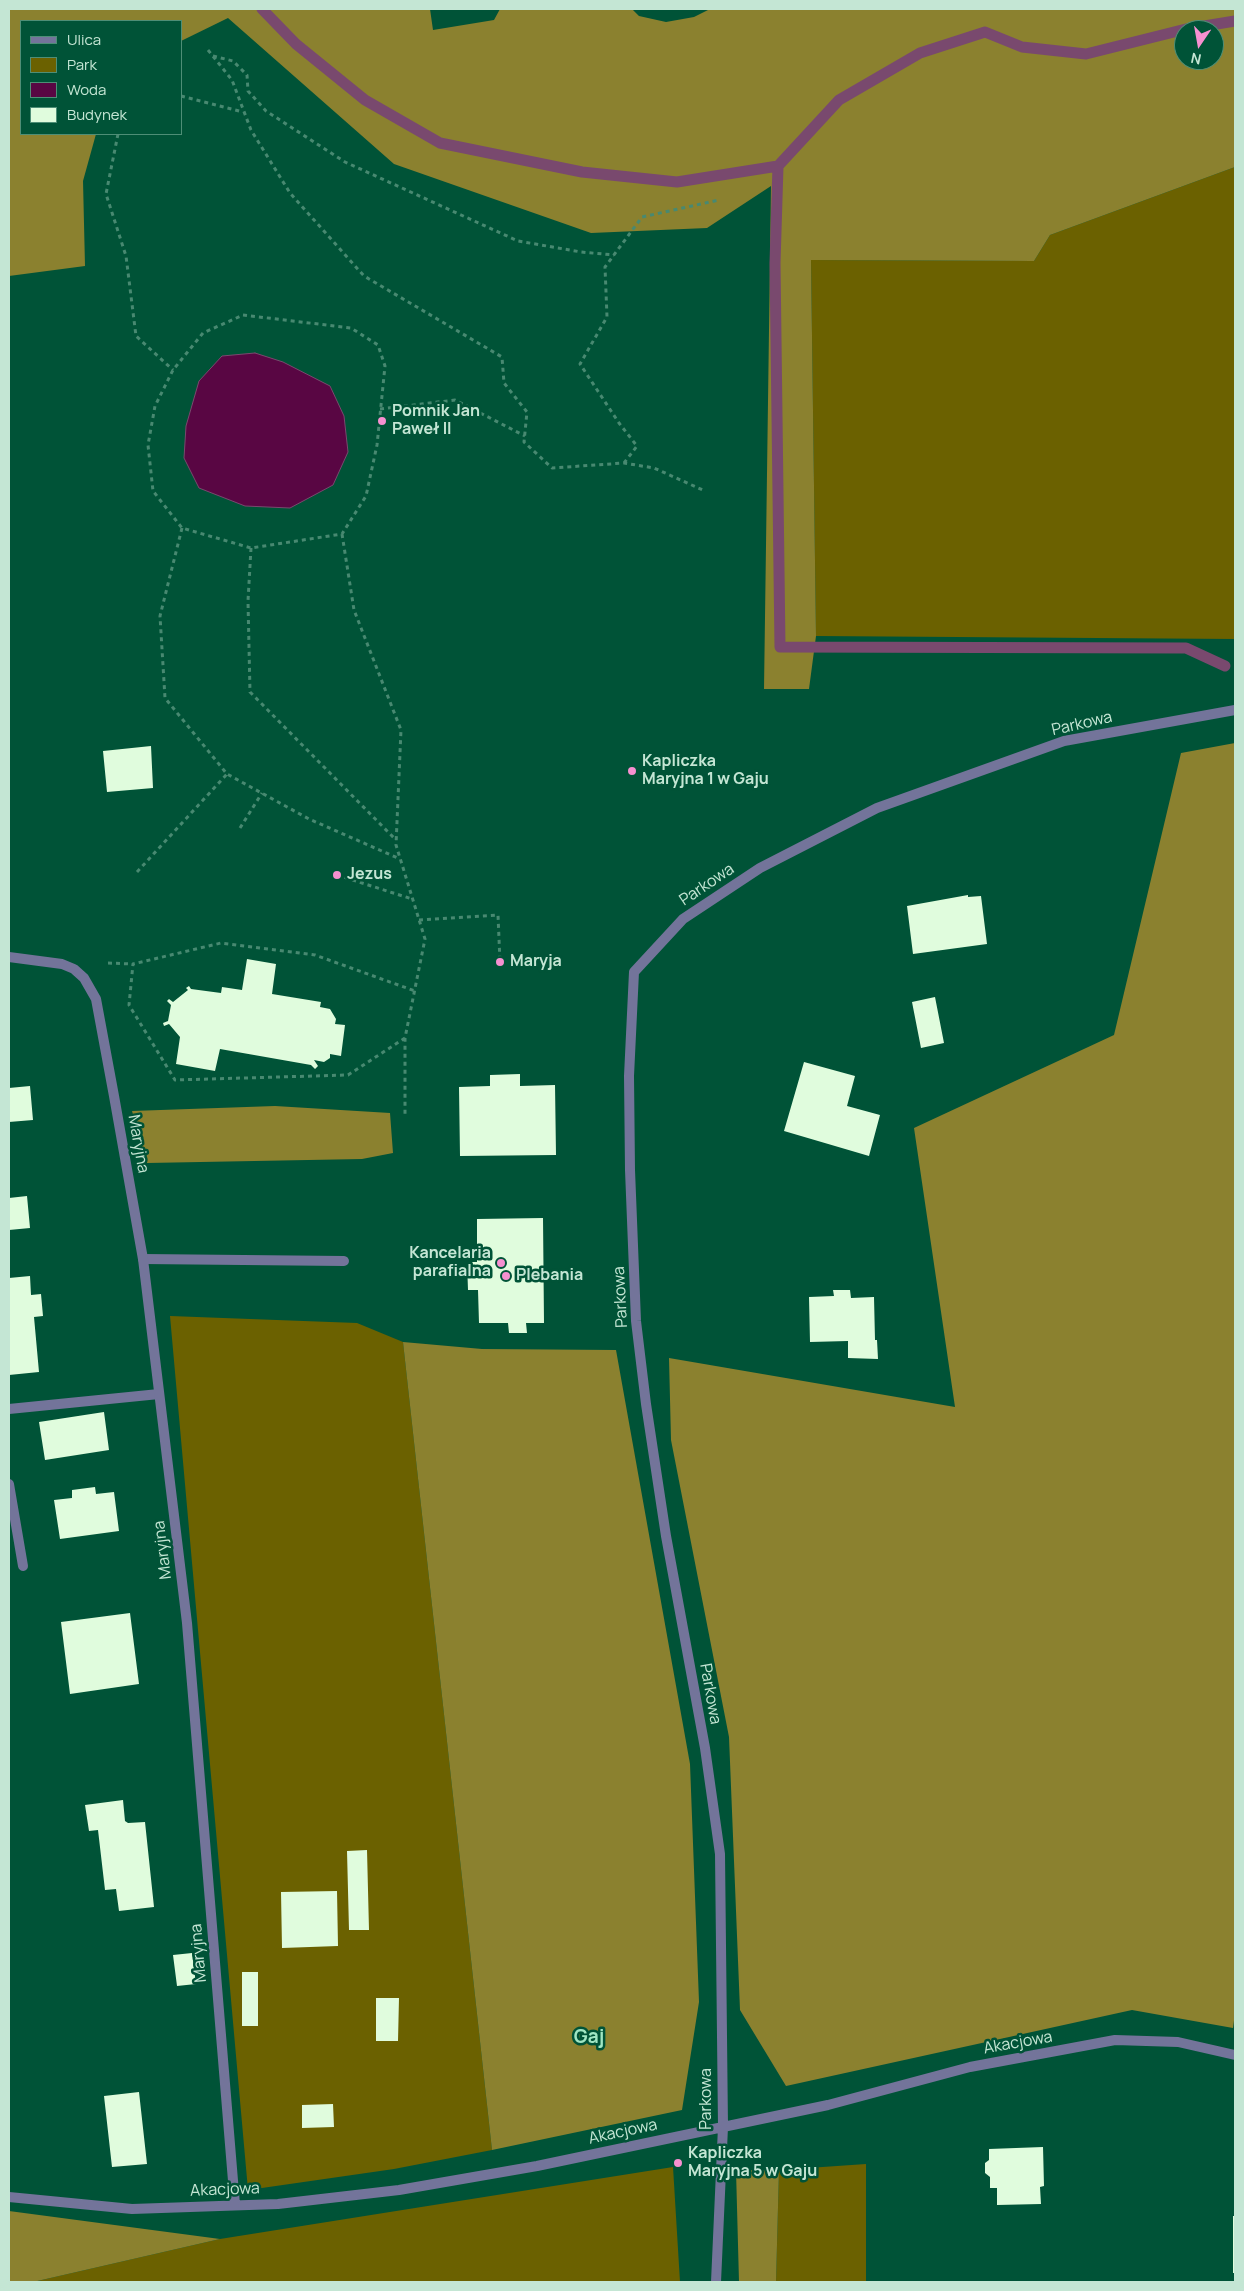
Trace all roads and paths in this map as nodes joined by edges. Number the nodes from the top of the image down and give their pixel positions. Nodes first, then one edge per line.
1 (208, 50) dead end
2 (212, 56) junction
3 (182, 96) edge
4 (244, 112) junction
5 (118, 135) edge
6 (719, 200) dead end
7 (614, 255) junction
8 (173, 370) junction
9 (380, 409) junction
10 (525, 436) junction
11 (624, 463) junction
12 (705, 491) dead end
13 (182, 528) junction
14 (342, 534) junction
15 (250, 548) junction
16 (1235, 710) edge
17 (228, 774) junction
18 (262, 793) junction
19 (240, 828) dead end
20 (396, 840) junction
21 (400, 860) junction
22 (137, 872) dead end
23 (337, 875) dead end
24 (413, 900) junction
25 (419, 920) junction
26 (9, 957) edge
27 (500, 962) dead end
28 (108, 963) dead end
29 (133, 964) junction
30 (414, 991) junction
31 (405, 1038) junction
32 (404, 1114) dead end
33 (143, 1258) junction
34 (344, 1261) dead end
35 (159, 1394) junction
36 (9, 1409) edge
37 (9, 1484) edge
38 (23, 1566) dead end
39 (1235, 2055) edge
40 (723, 2127) junction
41 (9, 2197) edge
42 (235, 2205) junction
43 (716, 2282) edge

1 - 2 path
2 - 4 path
2 - 7 path
3 - 4 path
4 - 10 path
5 - 8 path
6 - 7 path
7 - 11 path
8 - 9 path
8 - 13 path
9 - 10 path
9 - 14 path
10 - 11 path
11 - 12 path
13 - 15 path
13 - 17 path
14 - 15 path
14 - 20 path
15 - 20 path
16 - 40 street, Parkowa
17 - 18 path
17 - 22 path
18 - 19 path
18 - 21 path
20 - 21 path
21 - 24 path
23 - 24 path
24 - 25 path
25 - 27 path
25 - 30 path
26 - 33 street, Maryjna
28 - 29 path
29 - 30 path
29 - 31 path
30 - 31 path
31 - 32 path
33 - 34 street
33 - 35 street, Maryjna
35 - 36 street
35 - 42 street, Maryjna
37 - 38 street
39 - 40 street, Akacjowa
40 - 42 street, Akacjowa
40 - 43 street, Parkowa
41 - 42 street, Akacjowa

